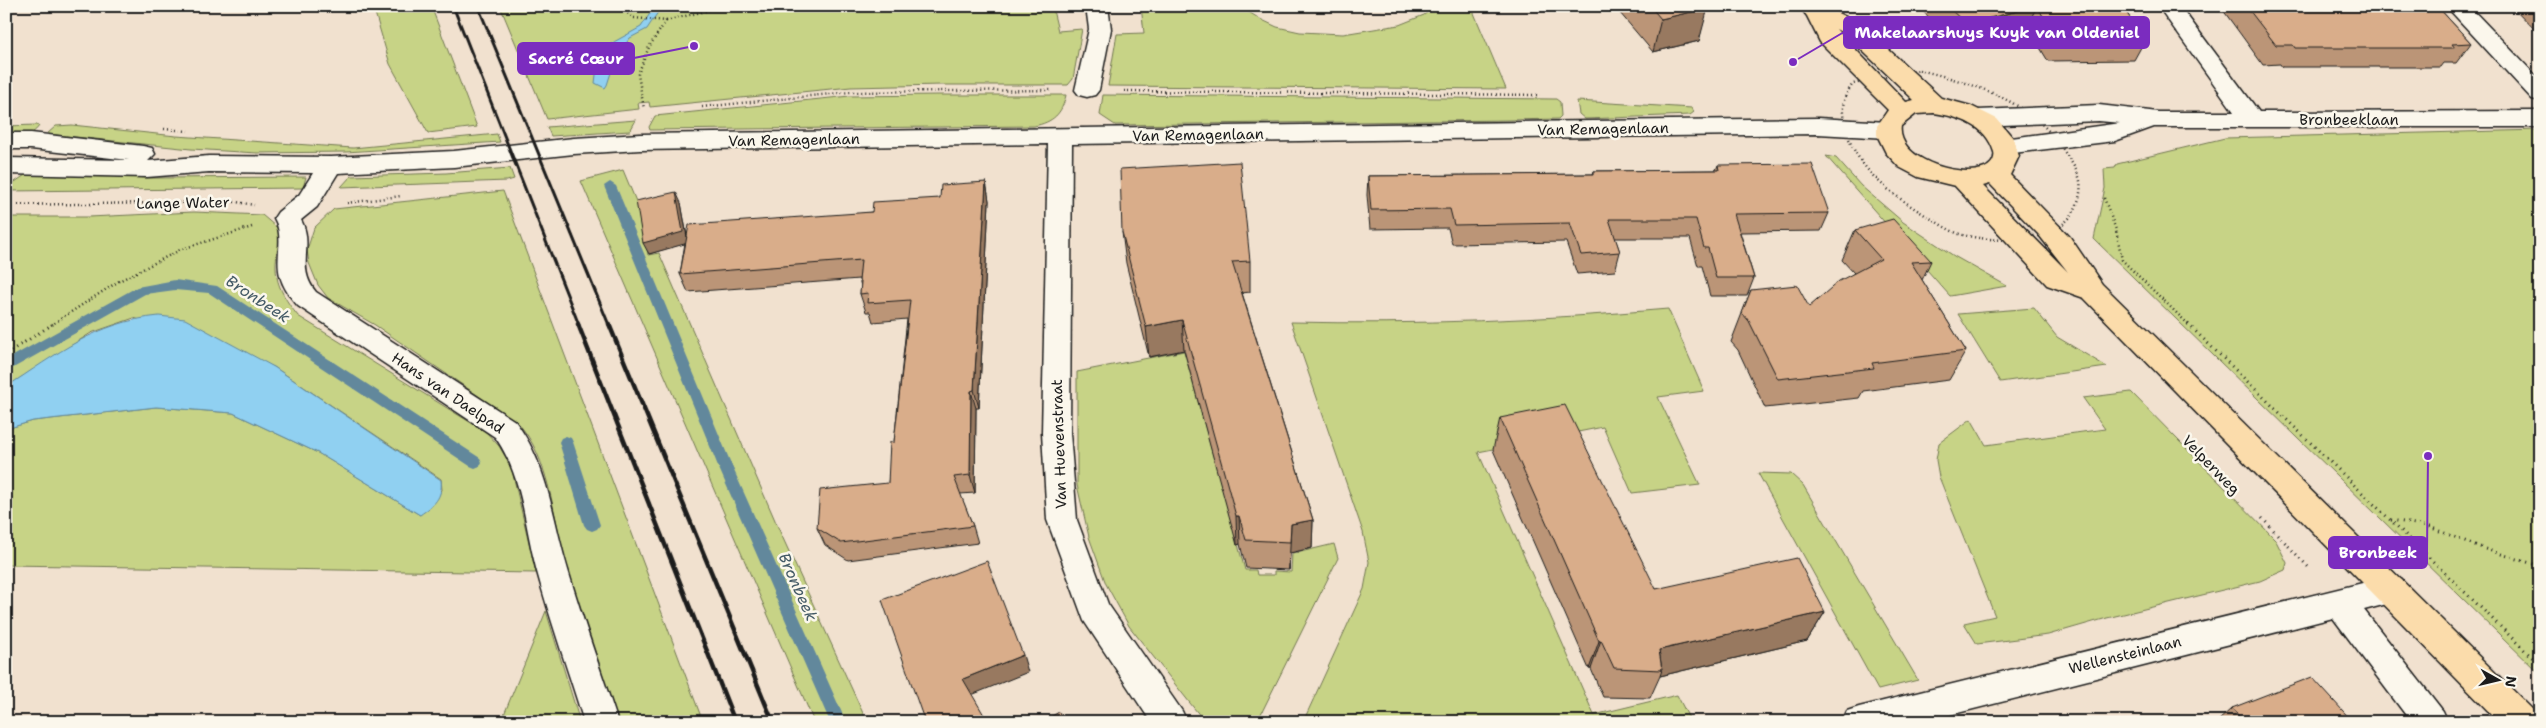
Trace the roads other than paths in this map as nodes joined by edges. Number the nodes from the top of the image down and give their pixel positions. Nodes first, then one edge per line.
1 (1097, 6) edge
2 (2169, 6) edge
3 (2457, 6) edge
4 (1814, 10) edge
5 (1087, 90) road end
6 (2540, 94) edge
7 (1934, 105) junction
8 (1978, 118) junction
9 (2540, 119) edge
10 (1895, 120) junction
11 (2158, 120) junction
12 (2253, 121) junction
13 (1060, 137) junction
14 (6, 141) edge
15 (31, 142) junction
16 (2005, 146) junction
17 (209, 164) junction
18 (331, 165) junction
19 (7, 167) edge
20 (1994, 174) junction
21 (1964, 180) junction
22 (2093, 291) junction
23 (2392, 590) junction
24 (2340, 603) junction
25 (601, 722) edge
26 (1170, 722) edge
27 (1859, 722) edge
28 (2431, 722) edge
29 (2522, 722) edge

1 - 5 street
2 - 12 street
3 - 6 street
4 - 7 main road
4 - 10 main road
7 - 8 main road
7 - 10 main road
8 - 11 street, Bronbeeklaan
8 - 16 main road
9 - 12 street, Bronbeeklaan
10 - 13 street, Van Remagenlaan
10 - 21 main road
11 - 12 street, Bronbeeklaan
11 - 16 street, Bronbeeklaan
13 - 18 street, Van Remagenlaan
13 - 26 street, Van Huevenstraat
14 - 15 street
15 - 17 street
15 - 19 street
16 - 20 main road
17 - 18 street
17 - 19 street
18 - 25 street, Hans van Daelpad
20 - 21 main road
20 - 22 main road
21 - 22 main road
22 - 23 main road
23 - 24 street, Wellensteinlaan
23 - 29 main road
24 - 27 street, Wellensteinlaan
24 - 28 street

